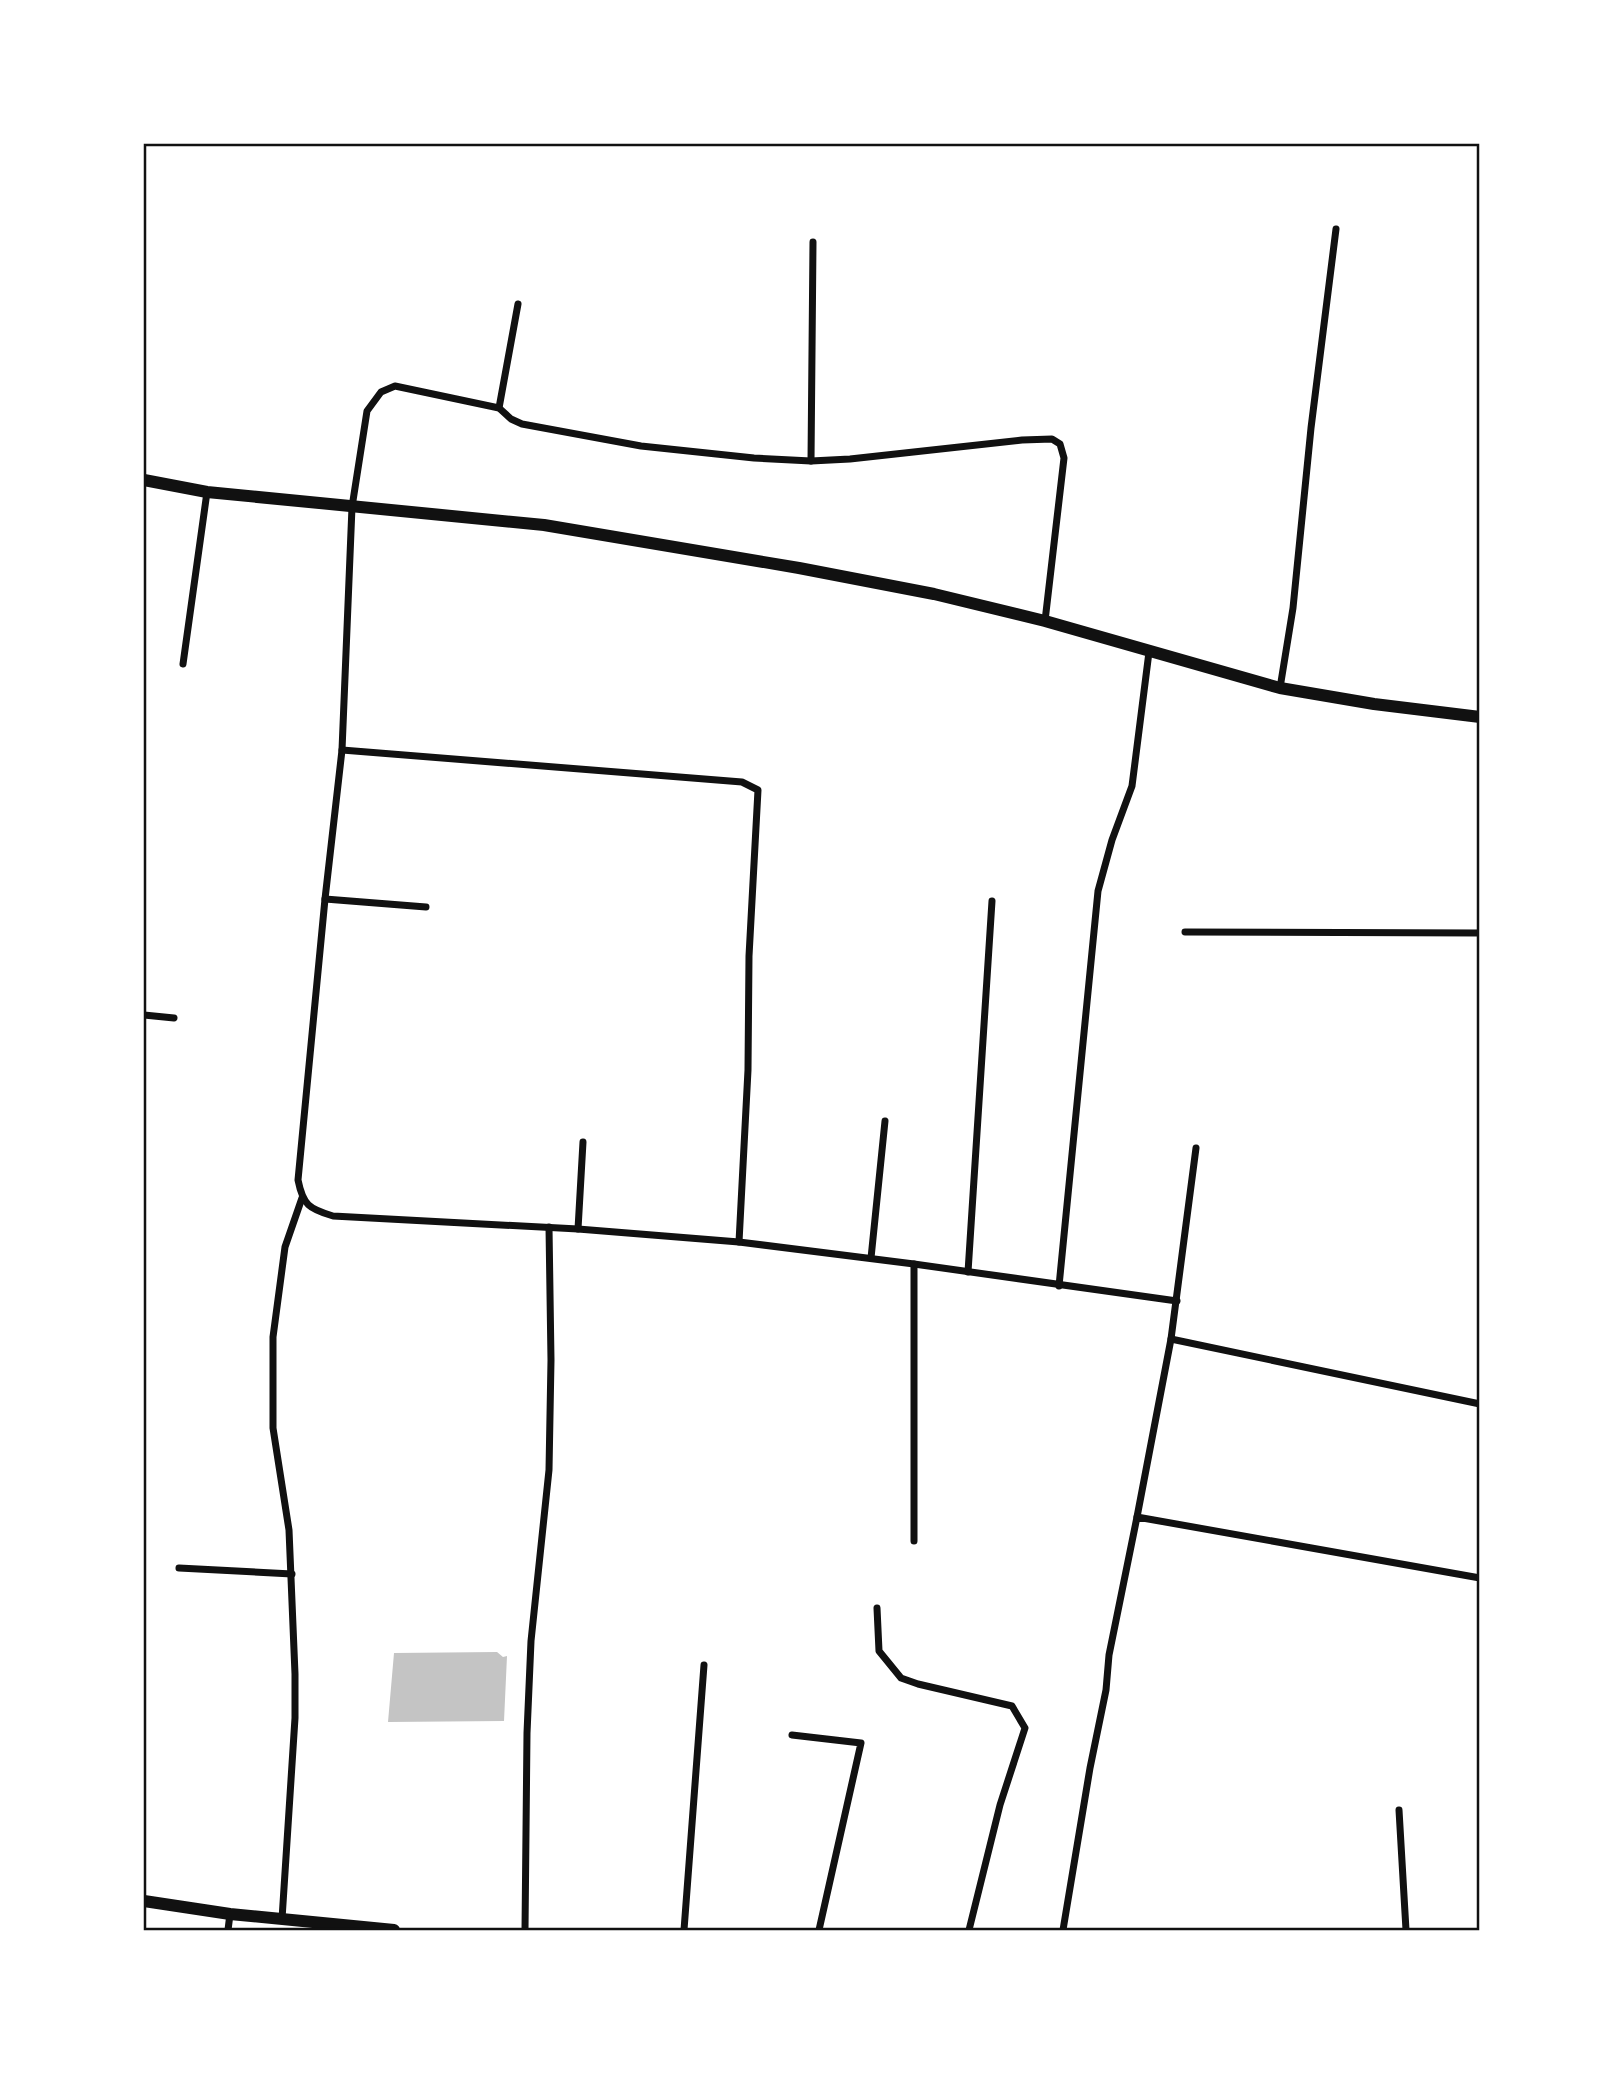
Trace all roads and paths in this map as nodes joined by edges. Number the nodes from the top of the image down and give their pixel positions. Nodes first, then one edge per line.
1 (1336, 229) dead end
2 (813, 242) dead end
3 (518, 304) dead end
4 (499, 408) junction
5 (811, 461) junction
6 (144, 480) edge
7 (207, 492) junction
8 (352, 507) junction
9 (1045, 621) junction
10 (1149, 652) junction
11 (183, 664) dead end
12 (1280, 688) junction
13 (1479, 717) edge
14 (342, 750) junction
15 (325, 899) junction
16 (992, 901) dead end
17 (425, 907) dead end
18 (1185, 932) dead end
19 (1479, 933) edge
20 (144, 1014) edge
21 (174, 1018) dead end
22 (885, 1121) dead end
23 (583, 1142) dead end
24 (1196, 1148) dead end
25 (302, 1198) junction
26 (549, 1227) junction
27 (578, 1229) junction
28 (739, 1242) junction
29 (871, 1258) junction
30 (915, 1264) junction
31 (968, 1272) junction
32 (1059, 1286) junction
33 (1177, 1301) junction
34 (1171, 1339) junction
35 (1479, 1404) edge
36 (1137, 1517) junction
37 (914, 1541) dead end
38 (179, 1567) dead end
39 (292, 1574) junction
40 (1479, 1578) edge
41 (877, 1608) dead end
42 (704, 1665) dead end
43 (792, 1735) dead end
44 (1399, 1810) dead end
45 (144, 1901) edge
46 (230, 1914) junction
47 (282, 1919) junction
48 (228, 1930) edge
49 (394, 1930) edge
50 (525, 1930) edge
51 (684, 1930) edge
52 (819, 1930) edge
53 (970, 1930) edge
54 (1063, 1930) edge
55 (1406, 1930) edge

1 - 12 street
2 - 5 street
3 - 4 street
4 - 5 street
4 - 8 street
5 - 9 street
6 - 7 street
7 - 8 street
7 - 11 street
8 - 9 street
8 - 14 street
9 - 10 street
10 - 12 street
10 - 32 street
12 - 13 street
14 - 15 street
14 - 28 street
15 - 17 street
15 - 25 street
16 - 31 street
18 - 19 street
20 - 21 street
22 - 29 street
23 - 27 street
24 - 33 street
25 - 26 street
25 - 39 street
26 - 27 street
26 - 50 street
27 - 28 street
28 - 29 street
29 - 30 street
30 - 31 street
30 - 37 street
31 - 32 street
32 - 33 street
33 - 34 street
34 - 35 street
34 - 36 street
36 - 40 street
36 - 54 street
38 - 39 street
39 - 47 street
41 - 53 street
42 - 51 street
43 - 52 street
44 - 55 street
45 - 46 street
46 - 47 street
46 - 48 street
47 - 49 street

